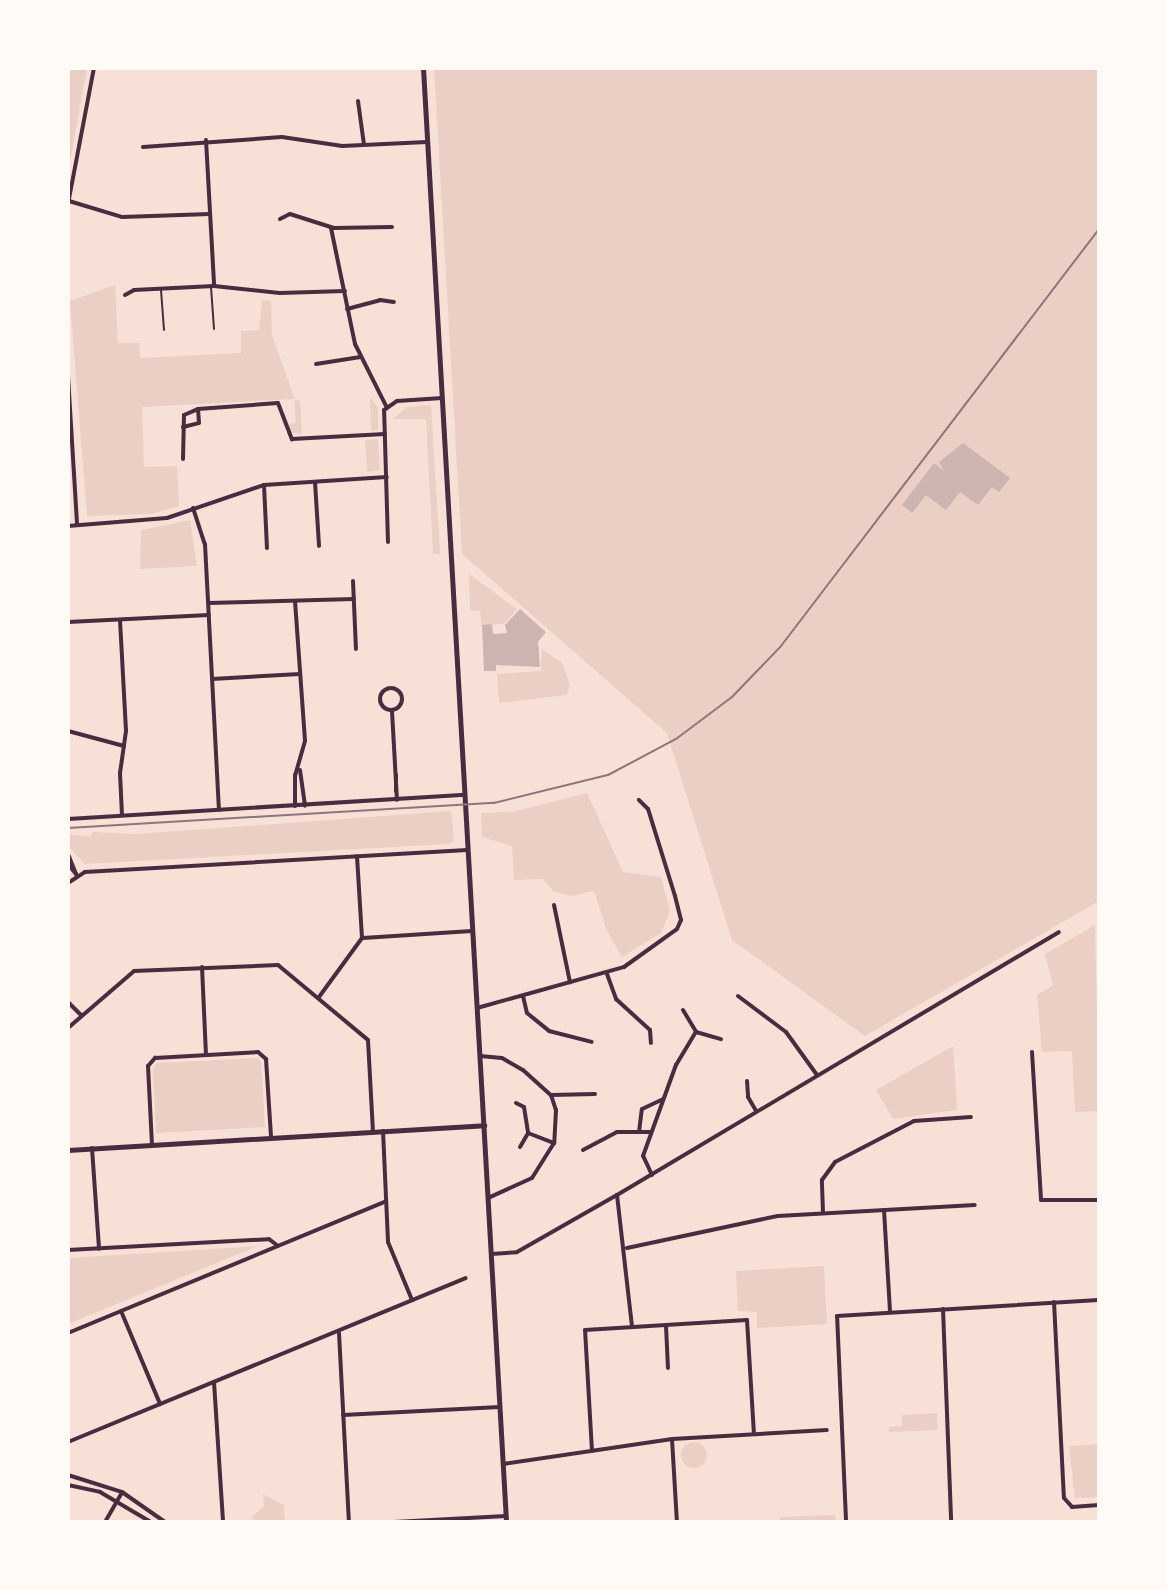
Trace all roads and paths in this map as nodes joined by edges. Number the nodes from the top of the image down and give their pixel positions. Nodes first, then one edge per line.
1 (94, 68) edge
2 (423, 68) edge
3 (358, 101) dead end
4 (206, 140) junction
5 (427, 142) junction
6 (364, 145) junction
7 (143, 147) dead end
8 (68, 203) edge
9 (210, 214) junction
10 (280, 219) dead end
11 (392, 227) dead end
12 (331, 228) junction
13 (213, 286) junction
14 (161, 288) junction
15 (345, 291) junction
16 (125, 295) dead end
17 (394, 302) dead end
18 (347, 309) junction
19 (214, 329) dead end
20 (164, 330) dead end
21 (360, 357) junction
22 (316, 364) dead end
23 (68, 376) edge
24 (442, 398) junction
25 (386, 406) junction
26 (198, 409) junction
27 (183, 427) junction
28 (385, 434) junction
29 (183, 459) dead end
30 (387, 477) junction
31 (315, 482) junction
32 (264, 485) junction
33 (193, 508) junction
34 (77, 525) junction
35 (68, 526) edge
36 (388, 542) dead end
37 (319, 546) dead end
38 (267, 548) dead end
39 (353, 581) dead end
40 (354, 599) junction
41 (295, 601) junction
42 (209, 603) junction
43 (209, 615) junction
44 (120, 620) junction
45 (68, 622) edge
46 (356, 649) dead end
47 (300, 674) junction
48 (212, 679) junction
49 (392, 711) junction
50 (68, 731) edge
51 (124, 746) junction
52 (300, 770) junction
53 (465, 795) junction
54 (397, 800) junction
55 (639, 800) dead end
56 (295, 806) junction
57 (305, 806) junction
58 (219, 810) junction
59 (122, 815) junction
60 (68, 819) edge
61 (467, 850) junction
62 (68, 854) edge
63 (357, 856) junction
64 (68, 864) edge
65 (76, 874) junction
66 (68, 883) edge
67 (554, 905) dead end
68 (472, 931) junction
69 (1059, 932) dead end
70 (362, 938) junction
71 (202, 967) junction
72 (607, 973) junction
73 (570, 982) junction
74 (523, 996) junction
75 (738, 996) dead end
76 (319, 997) junction
77 (68, 1002) edge
78 (477, 1008) junction
79 (683, 1010) dead end
80 (81, 1015) junction
81 (68, 1028) edge
82 (696, 1032) junction
83 (721, 1039) dead end
84 (592, 1042) dead end
85 (651, 1043) dead end
86 (1032, 1052) dead end
87 (206, 1055) junction
88 (480, 1056) junction
89 (818, 1076) junction
90 (747, 1081) dead end
91 (595, 1094) dead end
92 (551, 1095) junction
93 (663, 1099) junction
94 (516, 1103) dead end
95 (756, 1111) junction
96 (971, 1117) dead end
97 (484, 1125) junction
98 (383, 1131) junction
99 (373, 1132) junction
100 (639, 1132) junction
101 (651, 1132) junction
102 (528, 1133) junction
103 (271, 1138) junction
104 (554, 1143) junction
105 (152, 1145) junction
106 (520, 1147) dead end
107 (92, 1148) junction
108 (68, 1150) edge
109 (583, 1150) dead end
110 (652, 1175) junction
111 (617, 1195) junction
112 (488, 1198) junction
113 (1099, 1200) edge
114 (386, 1201) junction
115 (975, 1205) dead end
116 (884, 1210) junction
117 (823, 1213) junction
118 (278, 1246) junction
119 (627, 1248) junction
120 (99, 1249) junction
121 (68, 1250) edge
122 (491, 1254) junction
123 (466, 1278) dead end
124 (412, 1300) junction
125 (1099, 1300) edge
126 (1054, 1302) junction
127 (943, 1309) junction
128 (121, 1311) junction
129 (890, 1312) junction
130 (666, 1326) junction
131 (632, 1327) junction
132 (339, 1332) junction
133 (68, 1333) edge
134 (668, 1368) dead end
135 (214, 1382) junction
136 (160, 1404) junction
137 (500, 1407) junction
138 (343, 1415) junction
139 (827, 1430) dead end
140 (754, 1434) junction
141 (672, 1439) junction
142 (68, 1442) edge
143 (592, 1451) junction
144 (503, 1464) junction
145 (68, 1475) edge
146 (68, 1485) edge
147 (122, 1492) junction
148 (117, 1501) junction
149 (1099, 1505) edge
150 (506, 1519) edge
151 (846, 1520) edge
152 (105, 1522) edge
153 (151, 1522) edge
154 (165, 1522) edge
155 (223, 1522) edge
156 (349, 1522) edge
157 (394, 1522) edge
158 (677, 1522) edge
159 (951, 1522) edge

1 - 8 street
2 - 5 main road
3 - 6 street
4 - 6 street
4 - 7 street
4 - 9 street
5 - 6 street
5 - 24 main road
8 - 9 street
9 - 13 street
10 - 12 street
11 - 12 street
12 - 15 street
13 - 14 street
13 - 15 street
13 - 19 lane
14 - 16 street
14 - 20 lane
15 - 18 street
17 - 18 street
18 - 21 street
21 - 22 street
21 - 25 street
23 - 34 street
24 - 25 street
24 - 53 main road
25 - 28 street
26 - 27 street
26 - 27 street
26 - 28 street
27 - 29 street
28 - 30 street
30 - 31 street
30 - 36 street
31 - 32 street
31 - 37 street
32 - 33 street
32 - 38 street
33 - 34 street
33 - 42 street
34 - 35 street
39 - 40 street
40 - 41 street
40 - 46 street
41 - 42 street
41 - 47 street
42 - 43 street
43 - 44 street
43 - 48 street
44 - 45 street
44 - 51 street
47 - 48 street
47 - 52 street
48 - 58 street
49 - 49 street
49 - 54 street
50 - 51 street
51 - 59 street
52 - 56 street
52 - 57 street
53 - 54 street
53 - 61 main road
54 - 57 street
55 - 72 street
56 - 57 street
56 - 58 street
58 - 59 street
59 - 60 street
61 - 63 street
61 - 68 main road
62 - 65 street
63 - 65 street
63 - 70 street
64 - 65 street
65 - 66 street
67 - 73 street
68 - 70 street
68 - 78 main road
69 - 89 street
70 - 76 street
71 - 76 street
71 - 80 street
71 - 87 street
72 - 73 street
72 - 85 street
73 - 74 street
74 - 78 street
74 - 84 street
75 - 89 street
76 - 99 street
77 - 80 street
78 - 88 main road
79 - 82 street
80 - 81 street
82 - 83 street
82 - 93 street
86 - 113 street
87 - 103 street
87 - 105 street
88 - 92 street
88 - 97 main road
89 - 95 street
90 - 95 street
91 - 92 street
92 - 104 street
93 - 100 street
93 - 101 street
94 - 102 street
95 - 110 street
96 - 117 street
97 - 98 main road
97 - 112 main road
98 - 99 main road
98 - 114 street
99 - 103 main road
100 - 101 street
100 - 109 street
101 - 110 street
102 - 104 street
102 - 106 street
103 - 105 main road
104 - 112 street
105 - 107 main road
107 - 108 main road
107 - 120 street
110 - 111 street
111 - 119 street
111 - 122 street
112 - 122 main road
114 - 118 street
114 - 124 street
115 - 116 street
116 - 117 street
116 - 129 street
117 - 119 street
118 - 120 street
118 - 128 street
119 - 131 street
120 - 121 street
122 - 137 main road
123 - 124 street
124 - 132 street
125 - 126 street
126 - 127 street
126 - 149 street
127 - 129 street
127 - 159 street
128 - 133 street
128 - 136 street
129 - 151 street
130 - 131 street
130 - 134 street
130 - 140 street
131 - 143 street
132 - 135 street
132 - 138 street
135 - 136 street
135 - 155 street
136 - 142 street
137 - 138 street
137 - 144 main road
138 - 156 street
139 - 140 street
140 - 141 street
141 - 143 street
141 - 158 street
143 - 144 street
144 - 150 main road
145 - 147 street
146 - 148 street
147 - 148 street
147 - 154 street
148 - 152 street
148 - 153 street
150 - 157 street

